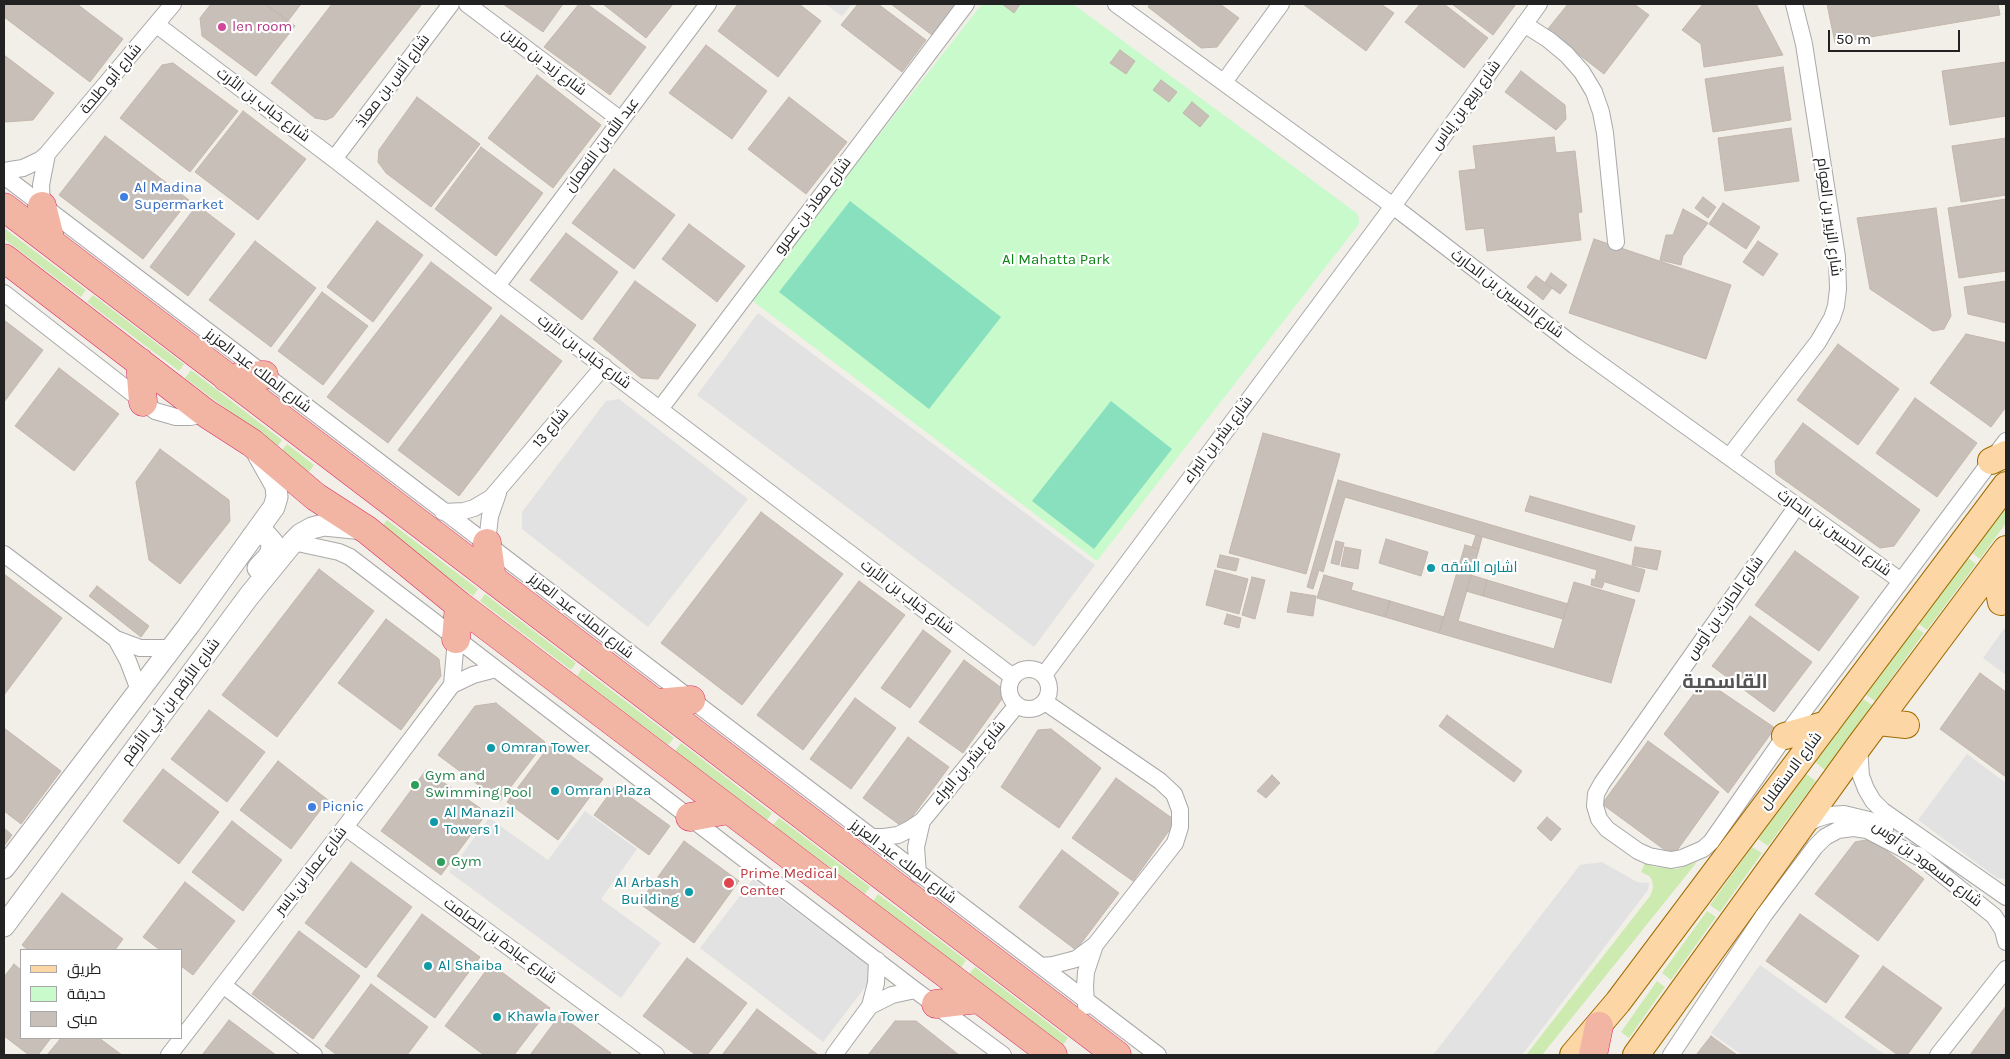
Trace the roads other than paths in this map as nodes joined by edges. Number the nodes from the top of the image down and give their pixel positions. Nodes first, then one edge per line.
1 (173, 4) edge
2 (451, 4) edge
3 (467, 4) edge
4 (708, 4) edge
5 (966, 4) edge
6 (1116, 4) edge
7 (1281, 4) edge
8 (1538, 4) edge
9 (1794, 4) edge
10 (1524, 24) junction
11 (157, 25) junction
12 (1224, 82) junction
13 (621, 120) junction
14 (47, 154) junction
15 (334, 159) junction
16 (4, 171) edge
17 (4, 176) edge
18 (4, 206) edge
19 (42, 206) junction
20 (1393, 206) junction
21 (51, 242) junction
22 (1616, 242) dead end
23 (5, 261) edge
24 (497, 286) junction
25 (4, 293) edge
26 (140, 362) junction
27 (604, 366) junction
28 (264, 375) junction
29 (227, 378) junction
30 (142, 402) junction
31 (660, 409) junction
32 (207, 414) junction
33 (252, 443) junction
34 (2001, 452) edge
35 (1729, 457) junction
36 (2006, 485) edge
37 (499, 491) junction
38 (1797, 506) junction
39 (443, 512) junction
40 (367, 530) junction
41 (253, 536) junction
42 (293, 542) junction
43 (487, 543) junction
44 (4, 554) edge
45 (2000, 557) edge
46 (492, 579) junction
47 (1901, 581) junction
48 (249, 596) junction
49 (2001, 602) dead end
50 (459, 605) junction
51 (116, 639) junction
52 (456, 639) junction
53 (171, 648) junction
54 (496, 669) junction
55 (1044, 675) junction
56 (1013, 677) junction
57 (452, 684) junction
58 (139, 690) junction
59 (691, 700) junction
60 (1045, 702) junction
61 (656, 703) junction
62 (1017, 705) junction
63 (1878, 722) junction
64 (1827, 724) junction
65 (1906, 725) dead end
66 (1785, 736) junction
67 (1859, 746) junction
68 (728, 810) junction
69 (690, 817) junction
70 (922, 821) junction
71 (345, 827) junction
72 (1801, 828) junction
73 (1719, 833) joint
74 (870, 837) junction
75 (1926, 862) junction
76 (4, 868) edge
77 (918, 874) junction
78 (2006, 897) edge
79 (4, 926) edge
80 (2006, 942) edge
81 (1095, 945) junction
82 (876, 960) junction
83 (1041, 966) junction
84 (2006, 968) edge
85 (223, 986) junction
86 (925, 997) junction
87 (978, 999) junction
88 (1085, 1000) junction
89 (870, 1006) junction
90 (1599, 1026) junction
91 (182, 1038) edge
92 (182, 1039) edge
93 (1109, 1049) edge
94 (169, 1055) edge
95 (314, 1055) edge
96 (656, 1055) edge
97 (834, 1055) edge
98 (1003, 1055) edge
99 (1054, 1055) edge
100 (1158, 1055) edge
101 (1573, 1055) edge
102 (1593, 1055) edge
103 (1636, 1055) edge
104 (1671, 1055) edge
105 (1938, 1055) edge

1 - 11 street, شارع أبو طلحة
2 - 15 street, شارع أنس بن معاذ
3 - 13 street, شارع زيد بن مزين
4 - 13 street, عبد الله بن النعمان
5 - 31 street, شارع معاذ بن عمرو
6 - 12 street, شارع الحسين بن الحارث
7 - 12 street
8 - 10 street, شارع ربيع بن إياس
9 - 35 street, شارع الزبير بن العوام
10 - 20 street, شارع ربيع بن إياس
10 - 22 street
11 - 14 street, شارع أبو طلحة
11 - 15 street, شارع خباب بن الأرت
12 - 20 street, شارع الحسين بن الحارث
13 - 24 street, عبد الله بن النعمان
14 - 16 street, شارع أبو طلحة
14 - 19 street, شارع أبو طلحة
15 - 24 street, شارع خباب بن الأرت
17 - 19 street, شارع الملك عبد العزيز
18 - 21 highway, شارع الملك عبد العزيز
19 - 21 highway
19 - 28 street, شارع الملك عبد العزيز
20 - 35 street, شارع الحسين بن الحارث
20 - 55 street, شارع بشر بن البراء
21 - 29 highway, شارع الملك عبد العزيز
23 - 26 highway
24 - 27 street, شارع خباب بن الأرت
25 - 30 street
26 - 30 highway
26 - 32 highway
27 - 31 street, شارع خباب بن الأرت
27 - 37 street, شارع 13
28 - 29 highway
28 - 39 street, شارع الملك عبد العزيز
29 - 46 highway, شارع الملك عبد العزيز
30 - 32 street
31 - 56 street, شارع خباب بن الأرت
32 - 33 highway
33 - 40 highway
33 - 41 street
34 - 47 street, شارع الاستقلال
35 - 38 street, شارع الحسين بن الحارث
36 - 64 main road, شارع الاستقلال
37 - 39 street, شارع 13
37 - 43 street, شارع 13
38 - 47 street, شارع الحسين بن الحارث
38 - 73 street, شارع الحارث بن أوس
39 - 43 street, شارع الملك عبد العزيز
40 - 42 street, شارع الأرقم بن أبي الأرقم
40 - 50 highway
41 - 48 street
41 - 53 street
42 - 48 street, شارع الأرقم بن أبي الأرقم
42 - 52 street
43 - 46 highway
43 - 59 street, شارع الملك عبد العزيز
44 - 51 street
45 - 49 main road
45 - 63 main road
46 - 61 highway, شارع الملك عبد العزيز
47 - 66 street, شارع الاستقلال
48 - 79 street, شارع الأرقم بن أبي الأرقم
50 - 52 highway
50 - 68 highway
51 - 53 street
51 - 58 street
52 - 54 street
52 - 57 street
53 - 58 street
54 - 57 street
54 - 69 street
55 - 56 street
55 - 60 street
56 - 62 street
57 - 71 street, شارع عمار بن ياسر
58 - 76 street
59 - 61 highway
59 - 74 street, شارع الملك عبد العزيز
60 - 62 street
60 - 81 street
61 - 93 highway, شارع الملك عبد العزيز
62 - 70 street, شارع بشر بن البراء
63 - 65 main road
63 - 67 main road
64 - 66 main road
64 - 90 main road, شارع الاستقلال
66 - 73 street, شارع الاستقلال
67 - 72 main road
67 - 78 street, شارع مسعود بن أوس
68 - 69 highway
68 - 87 highway
69 - 82 street
70 - 74 street, شارع بشر بن البراء
70 - 77 street, شارع بشر بن البراء
71 - 85 street, شارع عمار بن ياسر
71 - 96 street, شارع عبادة بن الصامت
72 - 75 street, شارع مسعود بن أوس
72 - 103 main road
74 - 77 street, شارع الملك عبد العزيز
75 - 80 street, شارع مسعود بن أوس
75 - 104 street
77 - 83 street, شارع الملك عبد العزيز
81 - 83 street
81 - 88 street
82 - 86 street
82 - 89 street
83 - 88 street, شارع الملك عبد العزيز
84 - 105 street
85 - 91 street, شارع عمار بن ياسر
85 - 95 street
86 - 87 highway
86 - 89 street
86 - 98 street
87 - 99 highway
88 - 93 street
88 - 100 street, شارع الملك عبد العزيز
89 - 97 street
90 - 101 main road, شارع الاستقلال
90 - 102 highway
92 - 94 street, شارع عمار بن ياسر

